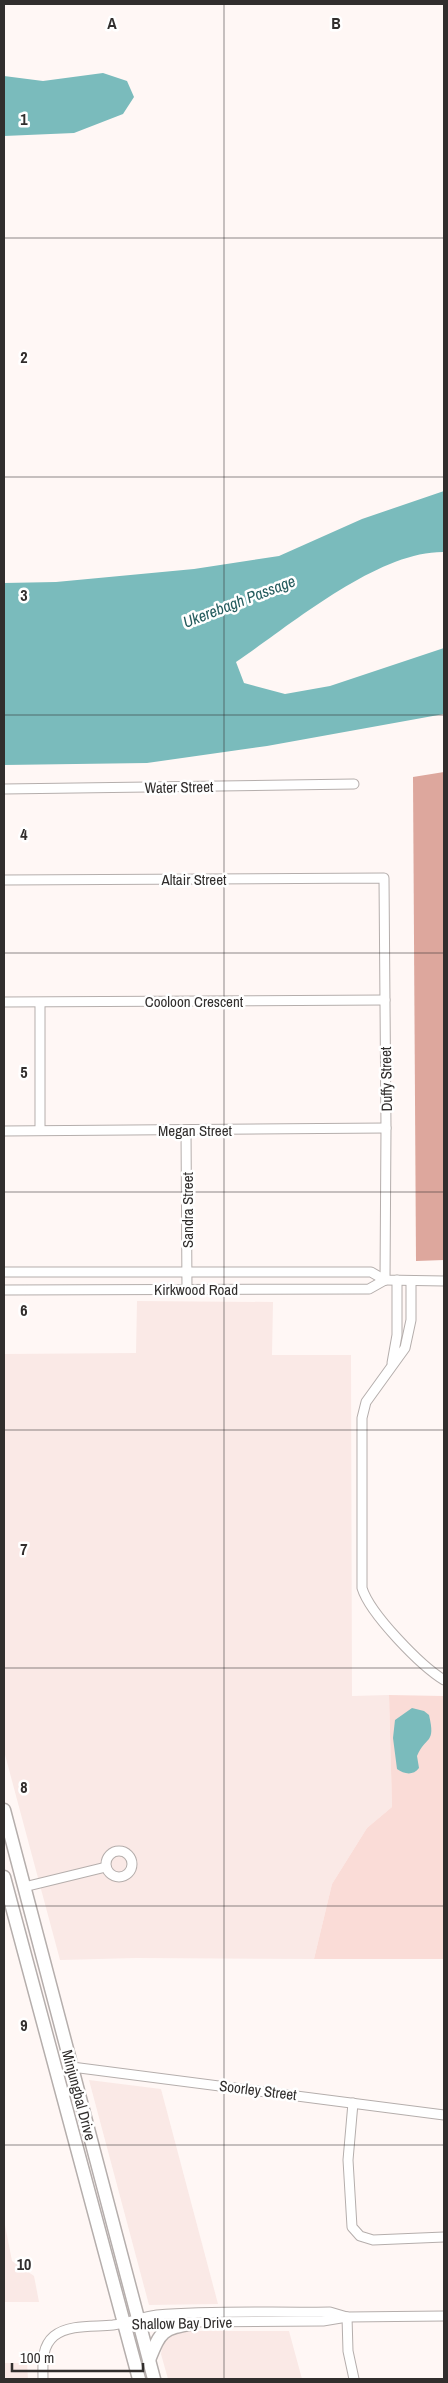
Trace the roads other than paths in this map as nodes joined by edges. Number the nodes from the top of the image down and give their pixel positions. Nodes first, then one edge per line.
1 (354, 784) dead end
2 (4, 789) edge
3 (384, 878) joint
4 (4, 880) edge
5 (385, 1000) junction
6 (4, 1002) edge
7 (40, 1002) junction
8 (386, 1128) junction
9 (40, 1130) junction
10 (186, 1130) junction
11 (4, 1131) edge
12 (4, 1272) edge
13 (187, 1272) junction
14 (385, 1280) junction
15 (397, 1280) junction
16 (411, 1281) junction
17 (444, 1281) edge
18 (4, 1290) edge
19 (187, 1290) junction
20 (392, 1364) junction
21 (444, 1680) edge
22 (4, 1810) edge
23 (106, 1867) dead end
24 (4, 1877) edge
25 (24, 1887) junction
26 (72, 2067) junction
27 (353, 2103) junction
28 (444, 2115) edge
29 (444, 2236) edge
30 (444, 2316) edge
31 (347, 2317) junction
32 (138, 2322) junction
33 (194, 2323) junction
34 (123, 2324) junction
35 (149, 2360) junction
36 (43, 2379) edge
37 (139, 2379) edge
38 (154, 2379) edge
39 (354, 2379) edge

1 - 2 street, Water Street
3 - 4 street, Altair Street
3 - 5 street, Duffy Street
5 - 7 street, Cooloon Crescent
5 - 8 street, Duffy Street
6 - 7 street, Cooloon Crescent
7 - 9 street
8 - 10 street, Megan Street
8 - 14 street, Duffy Street
9 - 10 street, Megan Street
9 - 11 street, Megan Street
10 - 13 street, Sandra Street
12 - 13 street, Kirkwood Road
13 - 14 street, Kirkwood Road
13 - 19 street, Sandra Street
14 - 15 street, Kirkwood Road
14 - 19 street, Kirkwood Road
15 - 16 street, Kirkwood Road
15 - 20 street
16 - 17 street, Kirkwood Road
16 - 20 street
18 - 19 street, Kirkwood Road
20 - 21 street
22 - 25 main road, Minjungbal Drive
23 - 25 street
24 - 34 main road, Minjungbal Drive
25 - 26 main road, Minjungbal Drive
26 - 27 street, Soorley Street
26 - 32 main road, Minjungbal Drive
27 - 28 street, Soorley Street
27 - 29 street
30 - 31 street, Shallow Bay Drive
31 - 32 street, Shallow Bay Drive
31 - 33 street, Shallow Bay Drive
31 - 39 street
32 - 33 street, Shallow Bay Drive
32 - 34 street, Shallow Bay Drive
32 - 35 main road, Minjungbal Drive
33 - 35 main road
34 - 36 street, Shallow Bay Drive
34 - 37 main road, Minjungbal Drive
35 - 38 main road, Minjungbal Drive

